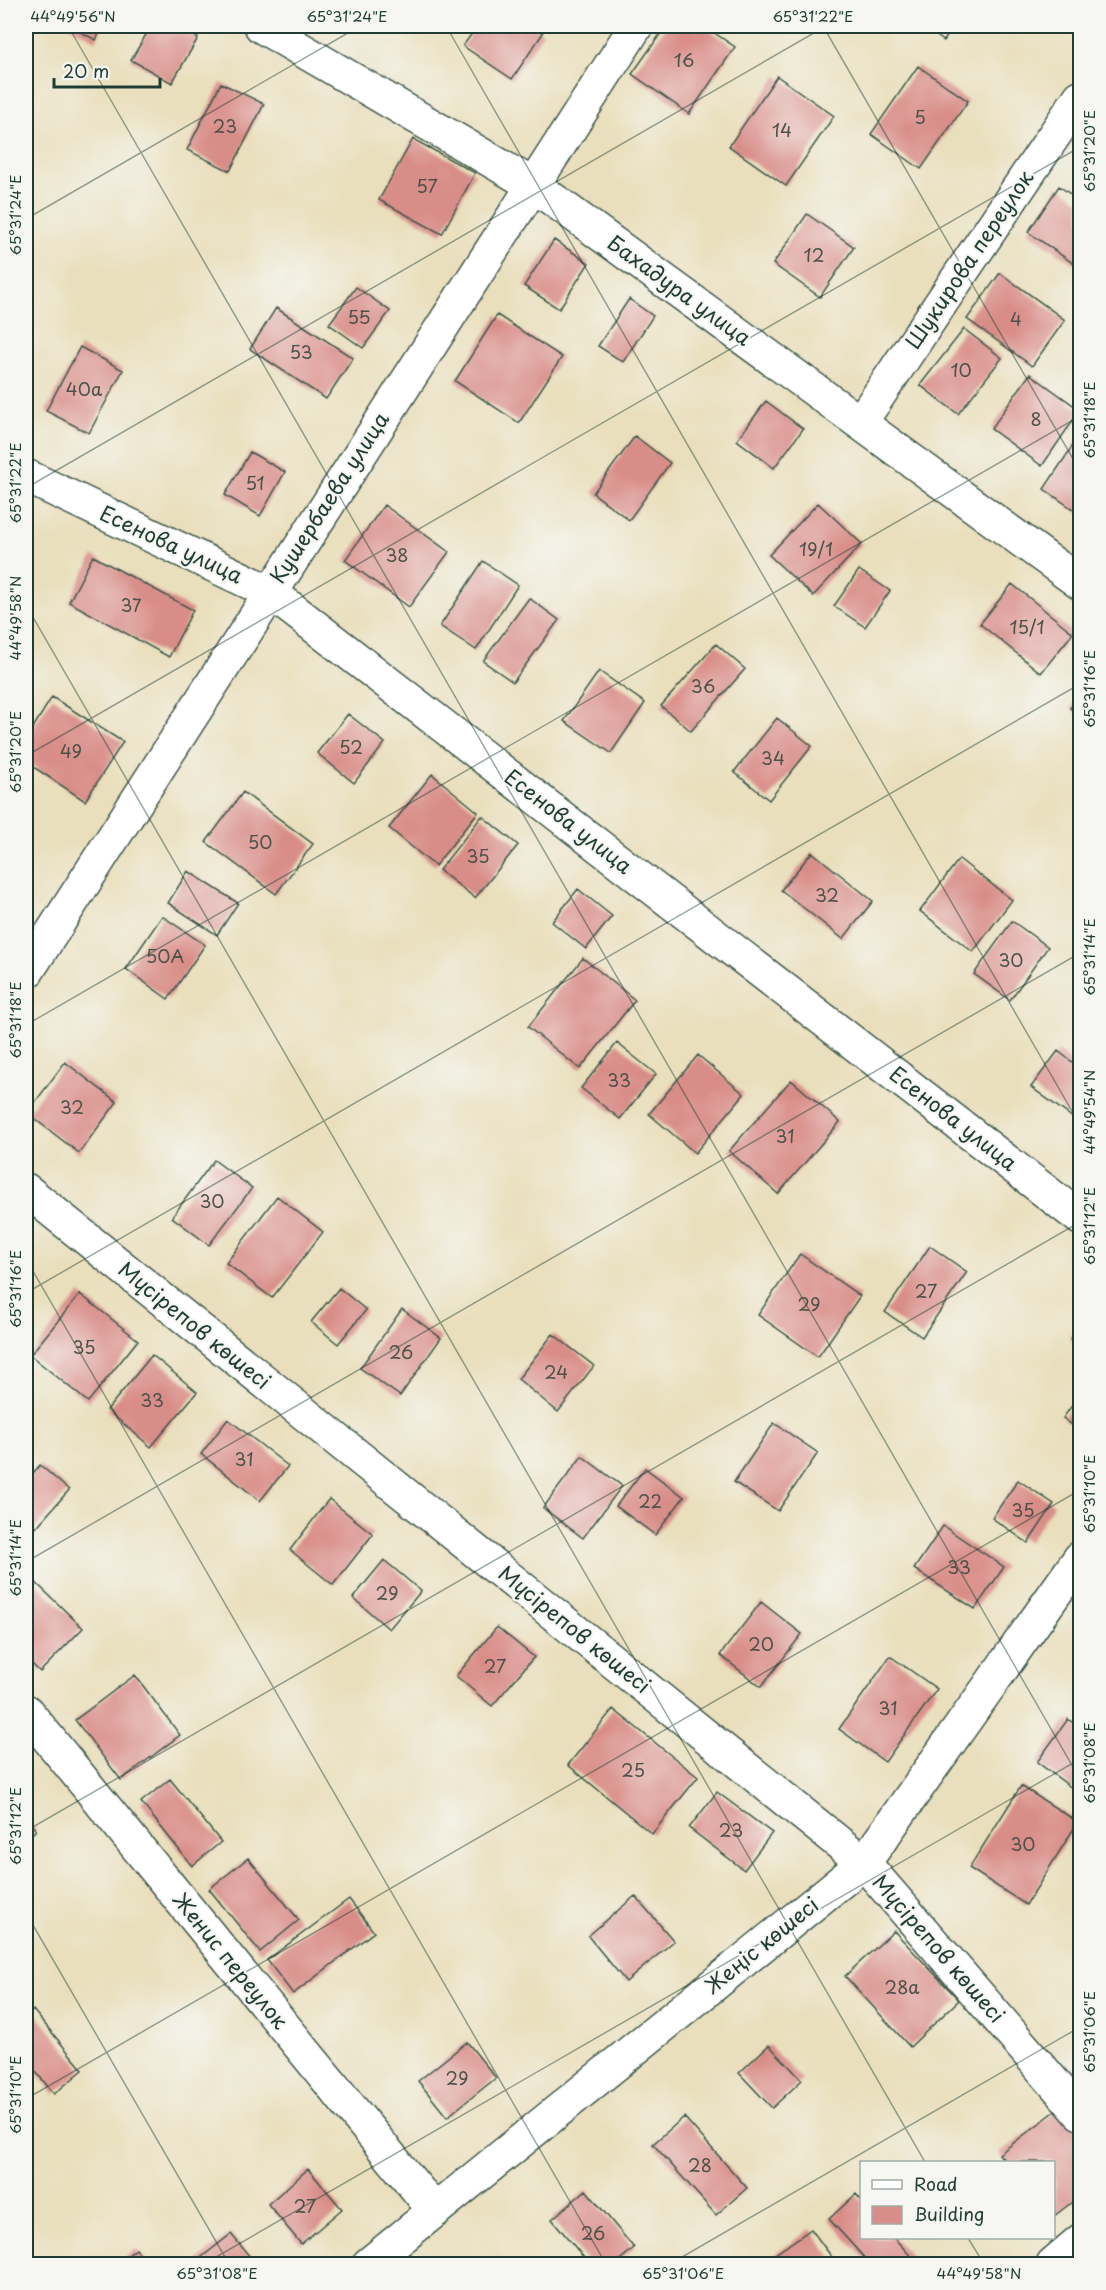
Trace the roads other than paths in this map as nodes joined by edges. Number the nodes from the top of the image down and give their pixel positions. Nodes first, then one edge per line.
1 (261, 26) edge
2 (636, 26) edge
3 (1080, 97) edge
4 (533, 185) junction
5 (860, 423) junction
6 (26, 476) edge
7 (1080, 584) edge
8 (270, 592) junction
9 (26, 973) edge
10 (26, 1190) edge
11 (1080, 1218) edge
12 (1080, 1558) edge
13 (26, 1711) edge
14 (864, 1863) junction
15 (1080, 2113) edge
16 (435, 2211) junction
17 (1080, 2241) edge
18 (369, 2265) edge
19 (1053, 2265) edge

1 - 4 street, Бахадура улица
2 - 4 street, Кушербаева улица
3 - 5 street, Шукирова переулок
4 - 5 street, Бахадура улица
4 - 8 street, Кушербаева улица
5 - 7 street, Бахадура улица
6 - 8 street, Есенова улица
8 - 9 street, Кушербаева улица
8 - 11 street, Есенова улица
10 - 14 street, Мүсірепов көшесі
12 - 14 street, Жеңіс көшесі
13 - 16 street, Женис переулок
14 - 15 street, Мүсірепов көшесі
14 - 16 street, Жеңіс көшесі
16 - 18 street, Жеңіс көшесі
17 - 19 street

